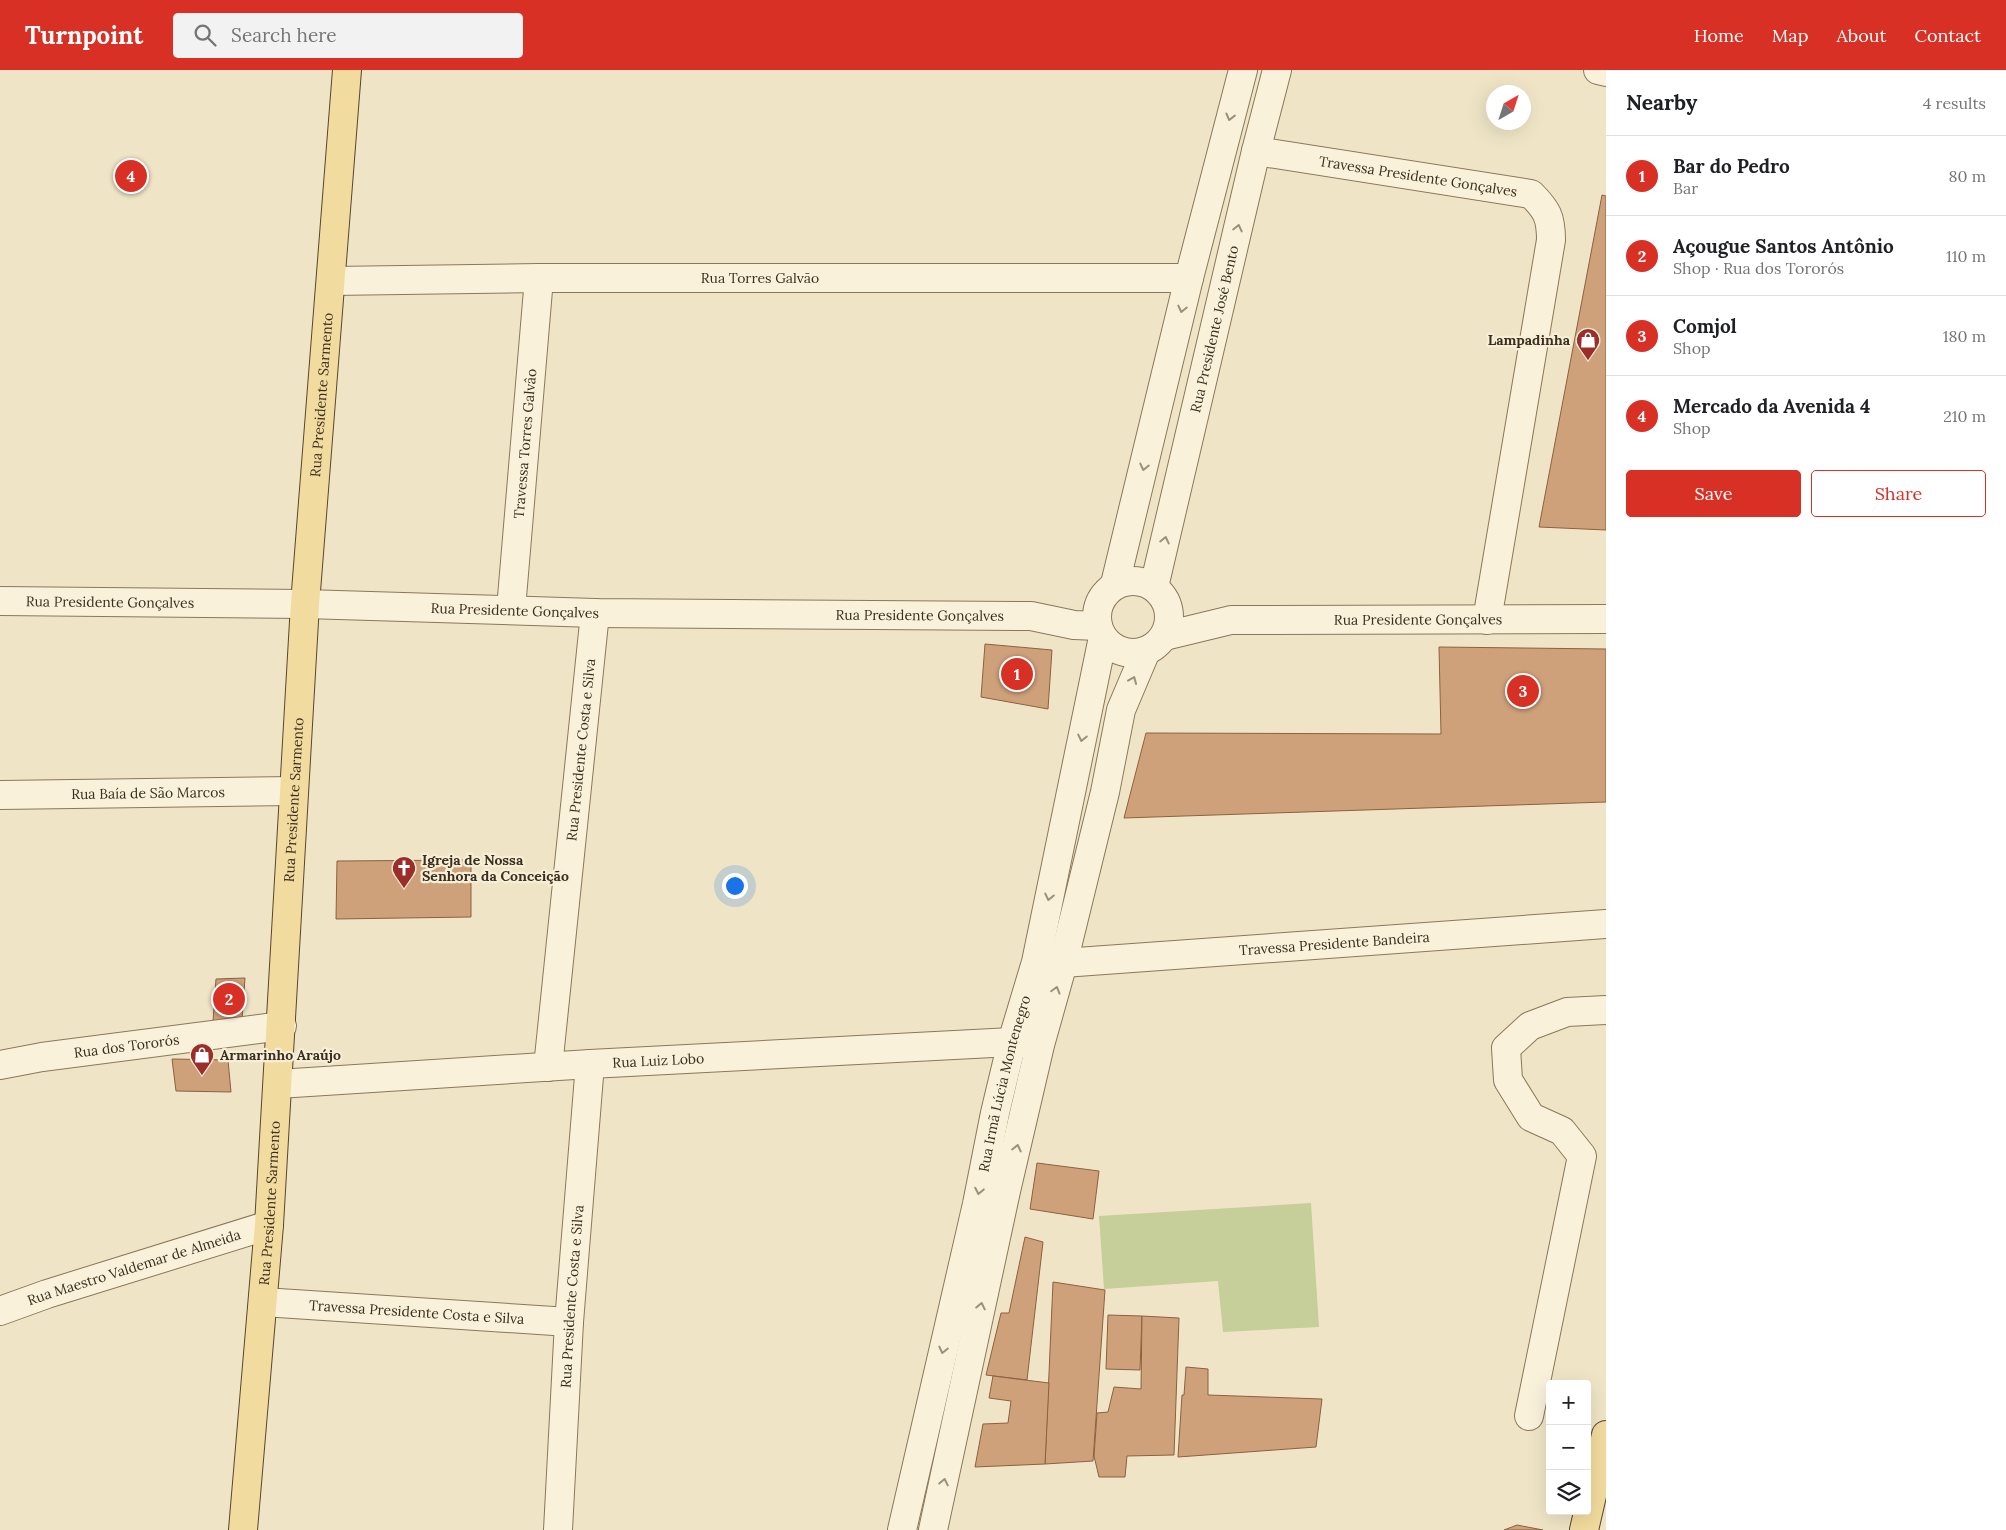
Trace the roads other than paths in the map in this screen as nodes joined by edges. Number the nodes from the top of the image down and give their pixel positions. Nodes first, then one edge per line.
1 (347, 70) edge
2 (1243, 70) edge
3 (1277, 70) edge
4 (1598, 70) edge
5 (1606, 72) edge
6 (1256, 151) junction
7 (539, 278) junction
8 (1189, 278) junction
9 (331, 281) junction
10 (1160, 594) junction
11 (0, 601) edge
12 (304, 604) junction
13 (511, 609) junction
14 (1104, 612) junction
15 (595, 613) junction
16 (1231, 620) junction
17 (1487, 620) junction
18 (1606, 620) edge
19 (1155, 643) junction
20 (294, 791) junction
21 (0, 795) edge
22 (1606, 924) edge
23 (1063, 963) junction
24 (1606, 1010) edge
25 (282, 1026) junction
26 (1012, 1042) junction
27 (1040, 1044) junction
28 (590, 1064) junction
29 (0, 1065) edge
30 (548, 1067) junction
31 (278, 1084) junction
32 (269, 1225) junction
33 (263, 1302) junction
34 (0, 1311) edge
35 (569, 1322) junction
36 (1529, 1416) dead end
37 (1606, 1435) edge
38 (243, 1530) edge
39 (558, 1530) edge
40 (902, 1530) edge
41 (933, 1530) edge
42 (1584, 1530) edge

1 - 9 main road, Rua Presidente Sarmento
2 -> 8 street
3 - 6 street, Rua Presidente José Bento
4 - 5 street
10 -> 6 street, Rua Presidente José Bento
6 - 17 street, Travessa Presidente Gonçalves
7 - 8 street, Rua Torres Galvão
7 - 9 street, Rua Torres Galvão
7 - 13 street, Travessa Torres Galvâo
8 -> 14 street
9 - 12 main road, Rua Presidente Sarmento
10 - 14 street
10 - 16 street, Rua Presidente Gonçalves
10 - 19 street
11 - 12 street, Rua Presidente Gonçalves
12 - 13 street, Rua Presidente Gonçalves
12 - 20 main road, Rua Presidente Sarmento
13 - 15 street, Rua Presidente Gonçalves
14 - 15 street, Rua Presidente Gonçalves
14 - 19 street
14 -> 26 street, Rua Irmã Lúcia Montenegro
15 - 30 street, Rua Presidente Costa e Silva
16 - 17 street, Rua Presidente Gonçalves
16 - 19 street, Rua Presidente Gonçalves
17 - 18 street, Rua Presidente Gonçalves
23 -> 19 street, Rua Irmã Lúcia Montenegro
20 - 21 street, Rua Baía de São Marcos
20 - 25 main road, Rua Presidente Sarmento
22 - 23 street, Travessa Presidente Bandeira
27 -> 23 street, Rua Irmã Lúcia Montenegro
24 - 36 street
25 - 29 street, Rua dos Tororós
25 - 31 main road, Rua Presidente Sarmento
26 - 27 street, Rua Luiz Lobo
26 - 28 street, Rua Luiz Lobo
26 -> 40 street, Rua Irmã Lúcia Montenegro
41 -> 27 street, Rua Irmã Lúcia Montenegro
28 - 30 street, Rua Luiz Lobo
28 - 35 street, Rua Presidente Costa e Silva
30 - 31 street, Rua Luiz Lobo
31 - 32 main road, Rua Presidente Sarmento
32 - 33 main road, Rua Presidente Sarmento
32 - 34 street, Rua Maestro Valdemar de Almeida
33 - 35 street, Travessa Presidente Costa e Silva
33 - 38 main road, Rua Presidente Sarmento
35 - 39 street, Rua Presidente Costa e Silva
37 - 42 main road

